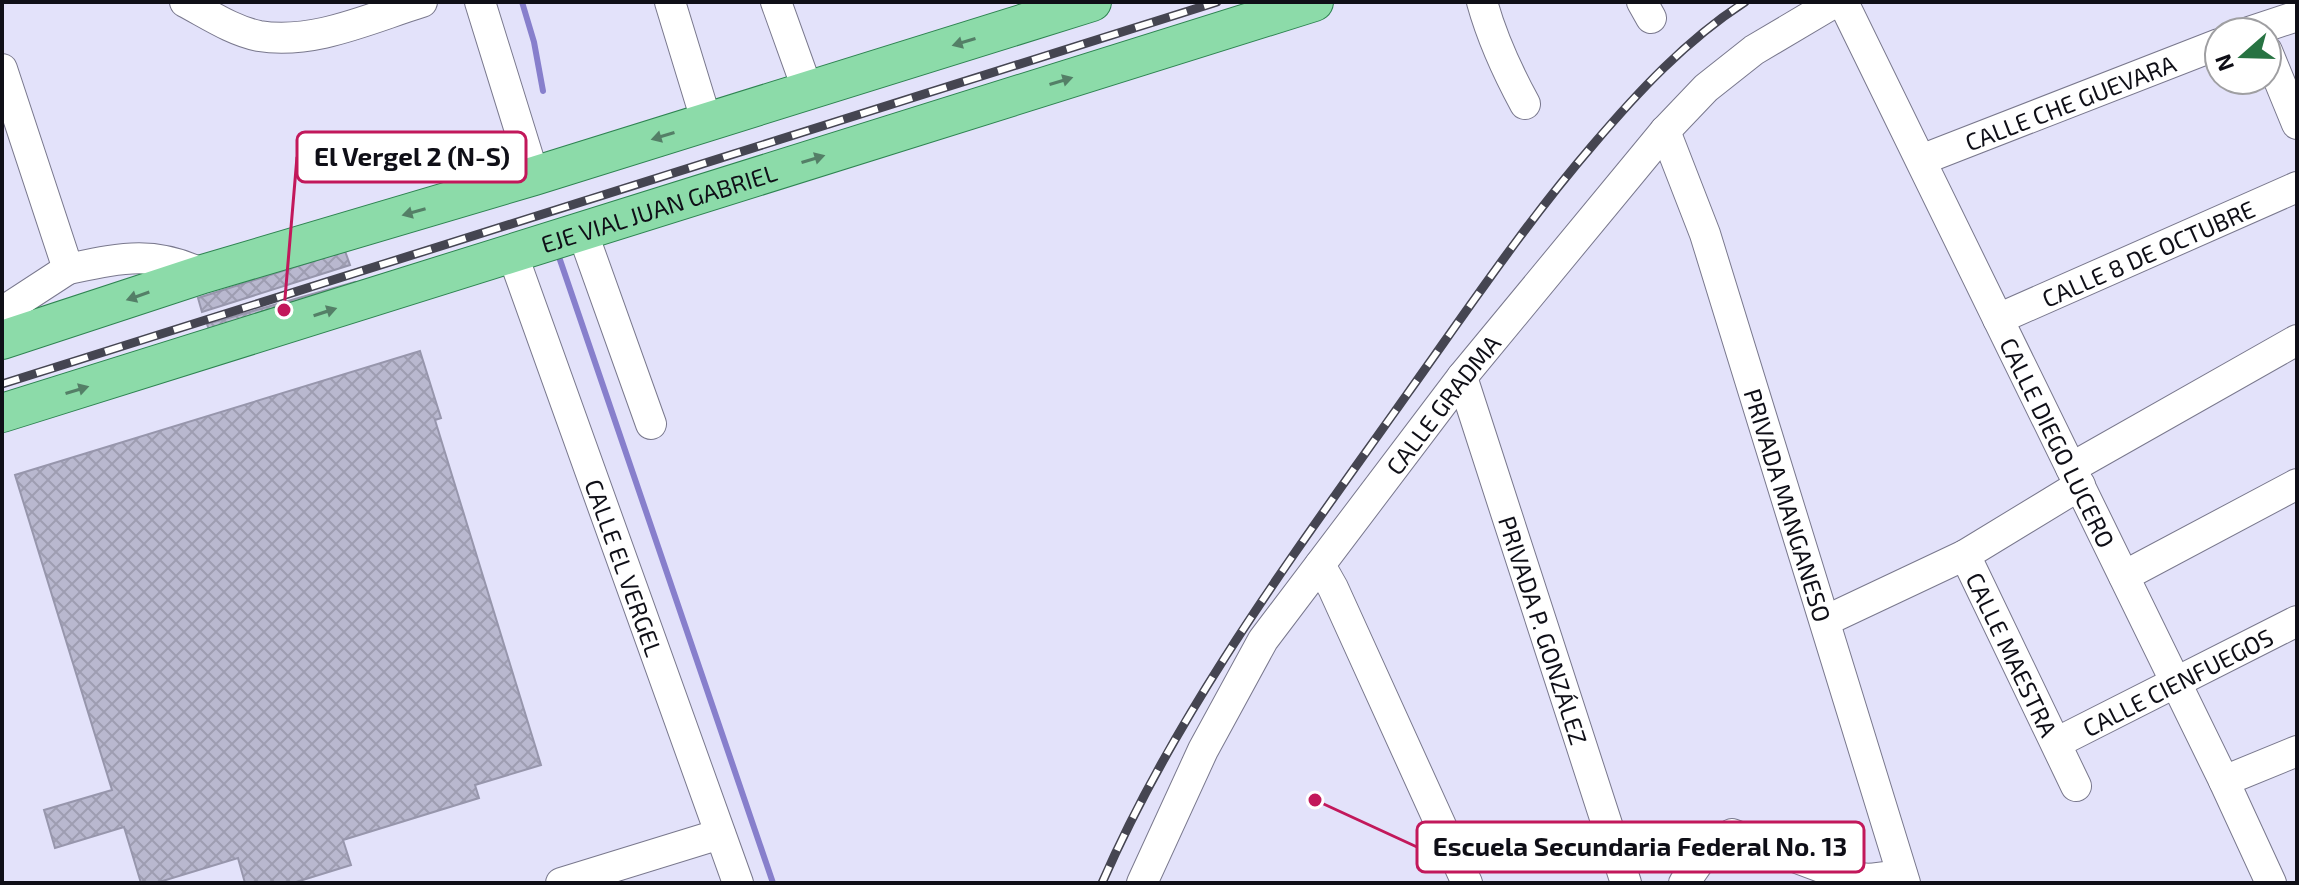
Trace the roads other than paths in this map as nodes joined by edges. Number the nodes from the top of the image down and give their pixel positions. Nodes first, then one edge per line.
1 (185, 2) edge
2 (422, 2) edge
3 (480, 2) edge
4 (670, 2) edge
5 (776, 2) edge
6 (1092, 2) edge
7 (1314, 2) edge
8 (1482, 2) edge
9 (1835, 2) edge
10 (1843, 2) edge
11 (1029, 11) edge
12 (2203, 50) edge
13 (2, 69) edge
14 (808, 91) junction
15 (2283, 92) edge
16 (1525, 104) dead end
17 (707, 123) junction
18 (2297, 124) edge
19 (1665, 131) junction
20 (1921, 160) junction
21 (534, 176) junction
22 (2297, 187) edge
23 (582, 231) junction
24 (512, 253) junction
25 (68, 269) junction
26 (203, 274) junction
27 (2, 312) edge
28 (1998, 319) junction
29 (2, 340) edge
30 (2297, 340) edge
31 (1462, 377) junction
32 (2, 413) edge
33 (651, 424) dead end
34 (2076, 477) junction
35 (2297, 484) edge
36 (1965, 555) junction
37 (1320, 565) junction
38 (2124, 576) junction
39 (1825, 621) junction
40 (2297, 621) edge
41 (2175, 681) junction
42 (2056, 743) junction
43 (2297, 751) edge
44 (2224, 781) junction
45 (2076, 786) dead end
46 (720, 834) junction
47 (1903, 879) edge
48 (561, 883) edge
49 (738, 883) edge
50 (1142, 883) edge
51 (1467, 883) edge
52 (1626, 883) edge
53 (1684, 883) edge
54 (2271, 883) edge

1 - 2 street
3 - 21 street
4 - 17 street
5 - 14 street
6 - 11 main road
23 -> 7 main road, EJE VIAL JUAN GABRIEL
8 - 16 street
9 - 19 street, CALLE GRADMA
10 - 20 street, CALLE DIEGO LUCERO
11 -> 14 main road
12 - 20 street, CALLE CHE GUEVARA
13 - 25 street
14 - 17 main road
15 - 18 street
17 -> 21 main road
19 - 31 street, CALLE GRADMA
19 - 39 street, PRIVADA MANGANESO
20 - 28 street, CALLE DIEGO LUCERO
21 -> 26 main road
22 - 28 street, CALLE 8 DE OCTUBRE
23 - 24 main road, EJE VIAL JUAN GABRIEL
23 - 33 street
32 -> 24 main road, EJE VIAL JUAN GABRIEL
24 - 46 street, CALLE EL VERGEL
25 - 26 street
25 - 27 street
26 -> 29 main road
28 - 34 street, CALLE DIEGO LUCERO
30 - 34 street, CALLE MAESTRA
31 - 37 street, CALLE GRADMA
31 - 52 street, PRIVADA P. GONZÁLEZ
34 - 36 street, CALLE MAESTRA
34 - 38 street, CALLE DIEGO LUCERO
35 - 38 street
36 - 39 street
36 - 42 street, CALLE MAESTRA
37 - 50 street, CALLE GRADMA
37 - 51 street
38 - 41 street, CALLE DIEGO LUCERO
39 - 47 street, PRIVADA MANGANESO
40 - 41 street, CALLE CIENFUEGOS
41 - 42 street, CALLE CIENFUEGOS
41 - 44 street, CALLE DIEGO LUCERO
42 - 45 street, CALLE MAESTRA
43 - 44 street
44 - 54 street, CALLE DIEGO LUCERO
46 - 48 street
46 - 49 street, CALLE EL VERGEL
47 - 53 street

